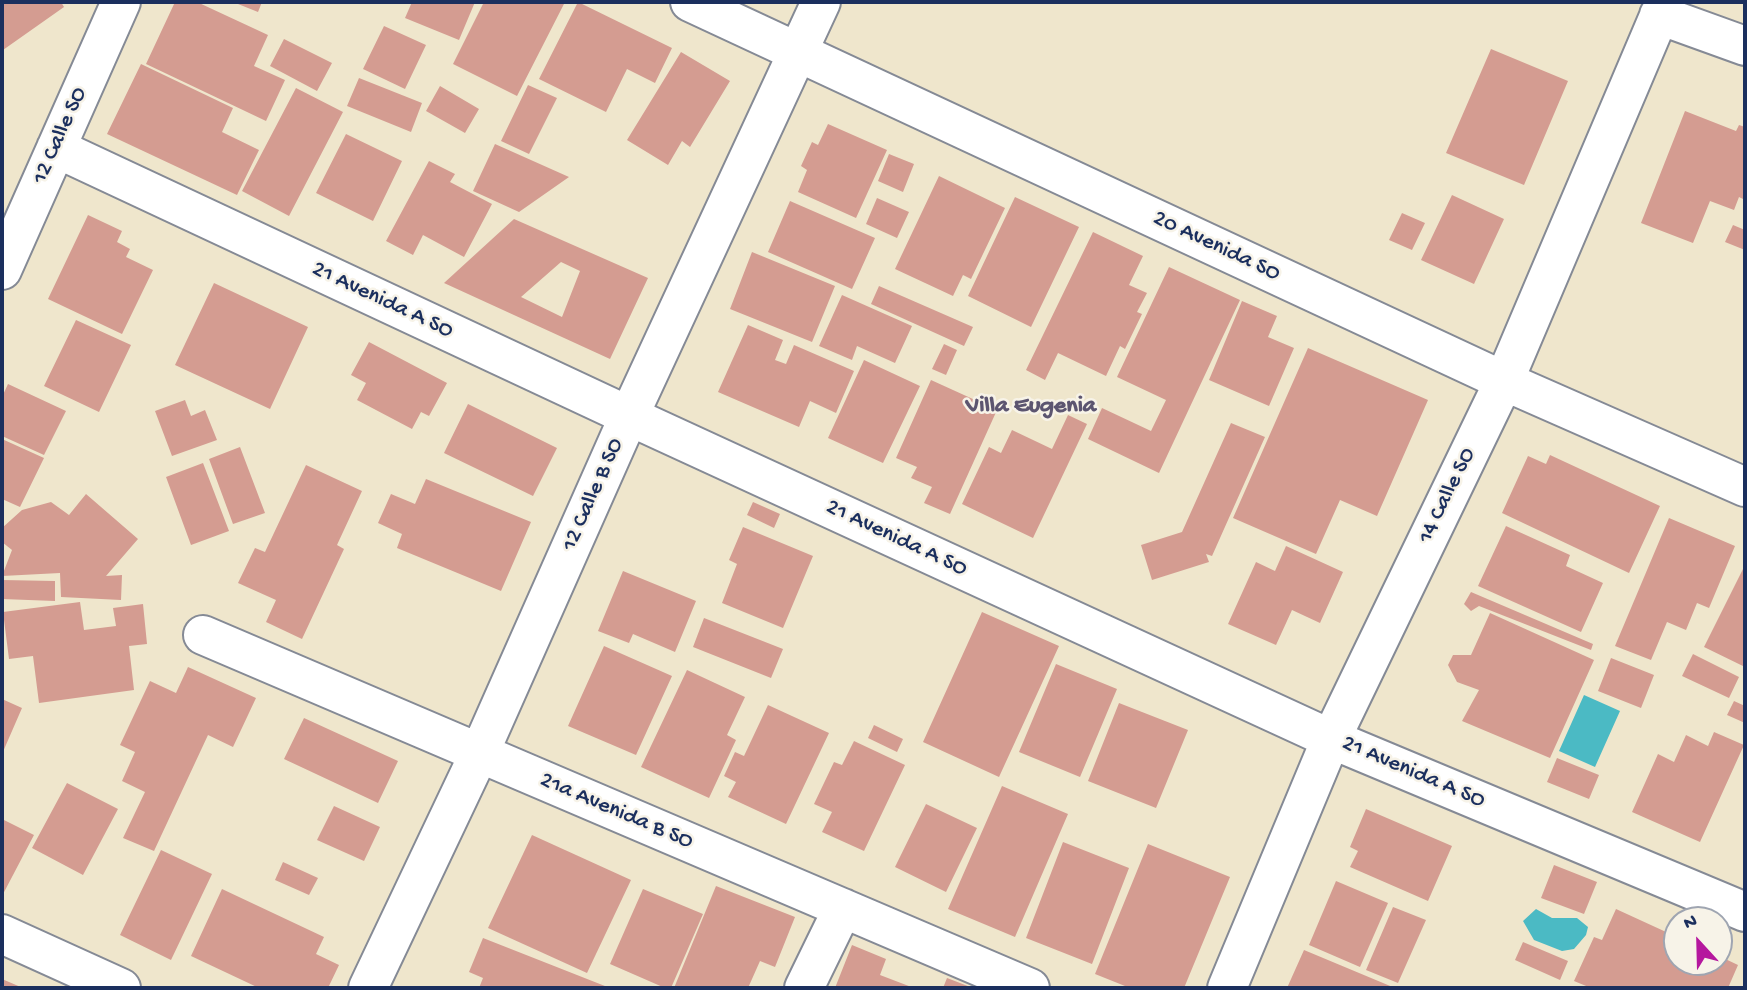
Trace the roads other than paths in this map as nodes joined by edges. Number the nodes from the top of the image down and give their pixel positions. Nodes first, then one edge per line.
1 (121, 2) edge
2 (690, 2) edge
3 (821, 2) edge
4 (1662, 8) edge
5 (1745, 46) edge
6 (798, 51) junction
7 (56, 148) junction
8 (2, 270) edge
9 (1504, 381) junction
10 (629, 416) junction
11 (1745, 487) edge
12 (202, 635) dead end
13 (1331, 739) junction
14 (479, 754) junction
15 (843, 908) junction
16 (1745, 912) edge
17 (2, 934) edge
18 (121, 988) edge
19 (368, 988) edge
20 (804, 988) edge
21 (1030, 988) edge
22 (1227, 988) edge

1 - 7 street, 12 Calle SO
2 - 6 street, 20 Avenida SO
3 - 6 street, 12 Calle B SO
4 - 5 street
4 - 9 street, 14 Calle SO
6 - 9 street, 20 Avenida SO
6 - 10 street, 12 Calle B SO
7 - 8 street, 12 Calle SO
7 - 10 street, 21 Avenida A SO
9 - 11 street, 20 Avenida SO
9 - 13 street, 14 Calle SO
10 - 13 street, 21 Avenida A SO
10 - 14 street, 12 Calle B SO
12 - 14 street, 21a Avenida B SO
13 - 16 street, 21 Avenida A SO
13 - 22 street, 14 Calle SO
14 - 15 street, 21a Avenida B SO
14 - 19 street, 12 Calle B SO
15 - 20 street
15 - 21 street, 21a Avenida B SO
17 - 18 street

